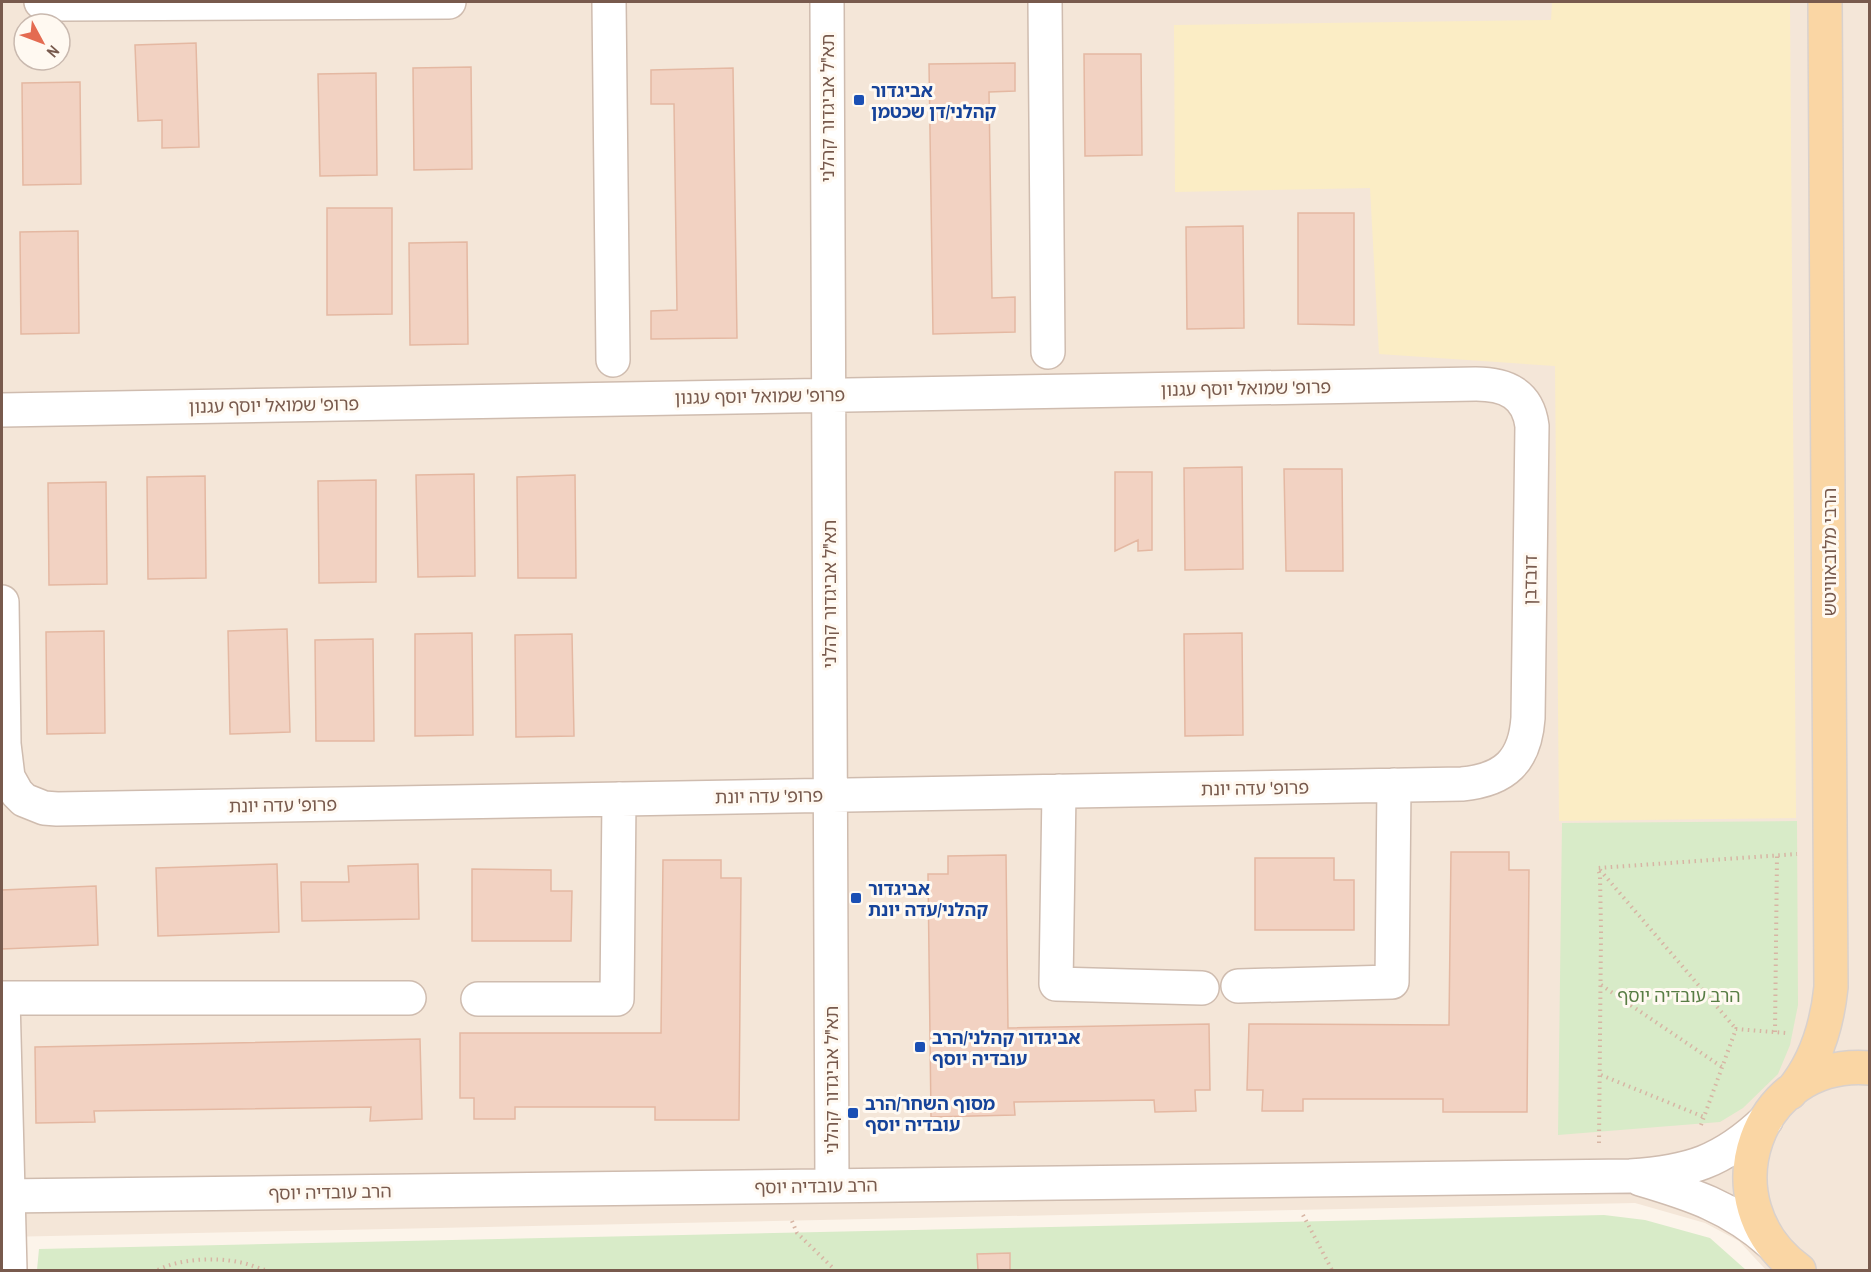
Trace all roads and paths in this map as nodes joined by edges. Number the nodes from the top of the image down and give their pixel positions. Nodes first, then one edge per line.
1 (41, 2) edge
2 (449, 2) edge
3 (609, 2) edge
4 (827, 2) edge
5 (1045, 2) edge
6 (1825, 2) edge
7 (1048, 352) dead end
8 (613, 360) dead end
9 (828, 395) junction
10 (1517, 395) joint
11 (2, 410) edge
12 (2, 602) edge
13 (1511, 766) joint
14 (1394, 785) junction
15 (1059, 791) junction
16 (830, 795) junction
17 (619, 799) junction
18 (1831, 851) junction
19 (1777, 855) junction
20 (1598, 868) junction
21 (1601, 984) junction
22 (1238, 986) dead end
23 (1202, 988) dead end
24 (410, 998) dead end
25 (478, 999) dead end
26 (1736, 1029) junction
27 (1775, 1032) junction
28 (1822, 1036) junction
29 (1722, 1066) junction
30 (1869, 1068) edge
31 (1601, 1075) junction
32 (1790, 1093) junction
33 (1704, 1117) junction
34 (1766, 1120) junction
35 (1685, 1168) junction
36 (1615, 1177) junction
37 (1285, 1181) junction
38 (832, 1186) junction
39 (778, 1187) junction
40 (4, 1196) edge
41 (1771, 1243) junction
42 (1329, 1269) edge
43 (10, 1270) edge
44 (158, 1270) edge
45 (266, 1270) edge
46 (834, 1270) edge
47 (1798, 1270) edge

1 - 2 street
3 - 8 street
4 - 9 street, תא"ל אביגדור קהלני
5 - 7 street
6 - 18 main road, הרבי מלובאוויטש
9 - 10 street, פרופ' שמואל יוסף עגנון
9 - 11 street, פרופ' שמואל יוסף עגנון
9 - 16 street, תא"ל אביגדור קהלני
10 - 13 street, דובדבן
12 - 17 street, פרופ' עדה יונת
13 - 14 street, פרופ' עדה יונת
14 - 15 street, פרופ' עדה יונת
14 - 22 street
15 - 16 street, פרופ' עדה יונת
15 - 23 street
16 - 17 street, פרופ' עדה יונת
16 - 38 street, תא"ל אביגדור קהלני
17 - 25 street
18 - 19 path
18 - 28 main road, הרבי מלובאוויטש
19 - 20 path
19 - 27 path
20 - 21 path
20 - 26 path
21 - 29 path
21 - 31 path
24 - 40 street
26 - 27 path
26 - 29 path
27 - 28 path
28 - 32 main road, הרבי מלובאוויטש
29 - 33 path
30 - 32 main road
31 - 33 path
31 - 36 path
32 - 34 main road
33 - 35 path
34 - 35 street, הרב עובדיה יוסף
34 - 41 main road
35 - 36 street, הרב עובדיה יוסף
36 - 37 street, הרב עובדיה יוסף
36 - 41 street, הרב עובדיה יוסף
37 - 38 street, הרב עובדיה יוסף
37 - 42 path
38 - 39 street, הרב עובדיה יוסף
39 - 40 street, הרב עובדיה יוסף
39 - 46 path
40 - 43 street
41 - 47 main road
44 - 45 path

